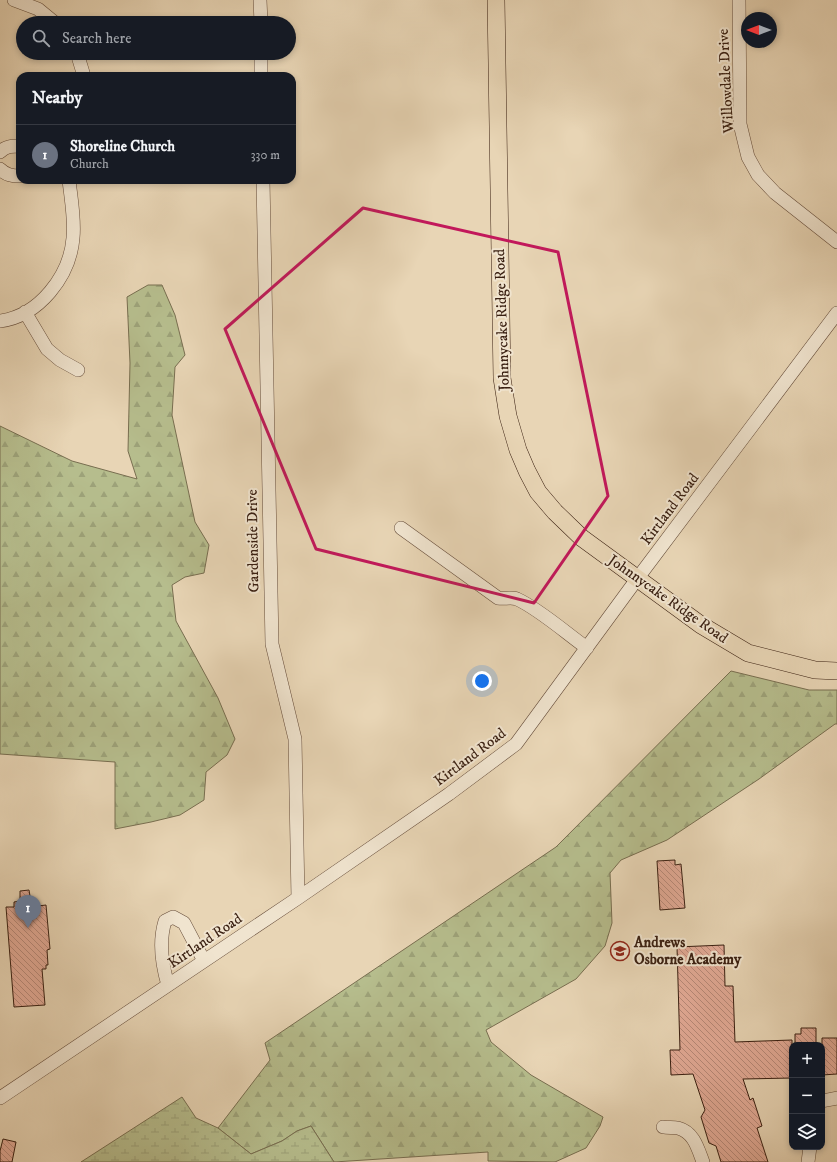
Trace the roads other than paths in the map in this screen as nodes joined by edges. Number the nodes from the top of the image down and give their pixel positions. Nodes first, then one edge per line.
1 (14, 0) edge
2 (260, 0) edge
3 (496, 0) edge
4 (739, 0) edge
5 (40, 4) edge
6 (49, 16) edge
7 (260, 16) edge
8 (79, 60) edge
9 (261, 60) edge
10 (83, 72) edge
11 (261, 72) edge
12 (16, 146) edge
13 (0, 152) edge
14 (0, 169) edge
15 (16, 176) edge
16 (69, 184) edge
17 (263, 184) edge
18 (837, 242) edge
19 (25, 312) junction
20 (837, 313) edge
21 (0, 322) edge
22 (78, 370) dead end
23 (401, 528) dead end
24 (638, 579) junction
25 (587, 648) junction
26 (837, 671) edge
27 (298, 898) junction
28 (204, 961) junction
29 (168, 985) junction
30 (1, 1096) edge
31 (837, 1098) edge
32 (825, 1101) edge
33 (663, 1127) dead end
34 (810, 1150) edge
35 (703, 1162) edge
36 (808, 1162) edge

1 - 5 street
2 - 7 street
3 - 24 main road, Johnnycake Ridge Road
4 - 18 street, Willowdale Drive
5 - 6 street
8 - 10 street
9 - 11 street
12 - 13 street
14 - 15 street
16 - 19 street
17 - 27 street, Gardenside Drive
19 - 21 street
19 - 22 street
20 - 24 street, Kirtland Road
23 - 25 street
24 - 25 street, Kirtland Road
24 - 26 main road, Johnnycake Ridge Road
25 - 27 street, Kirtland Road
27 - 28 street, Kirtland Road
28 - 29 street, Kirtland Road
28 - 29 street
29 - 30 street, Kirtland Road
31 - 32 street
33 - 35 street
34 - 36 street

